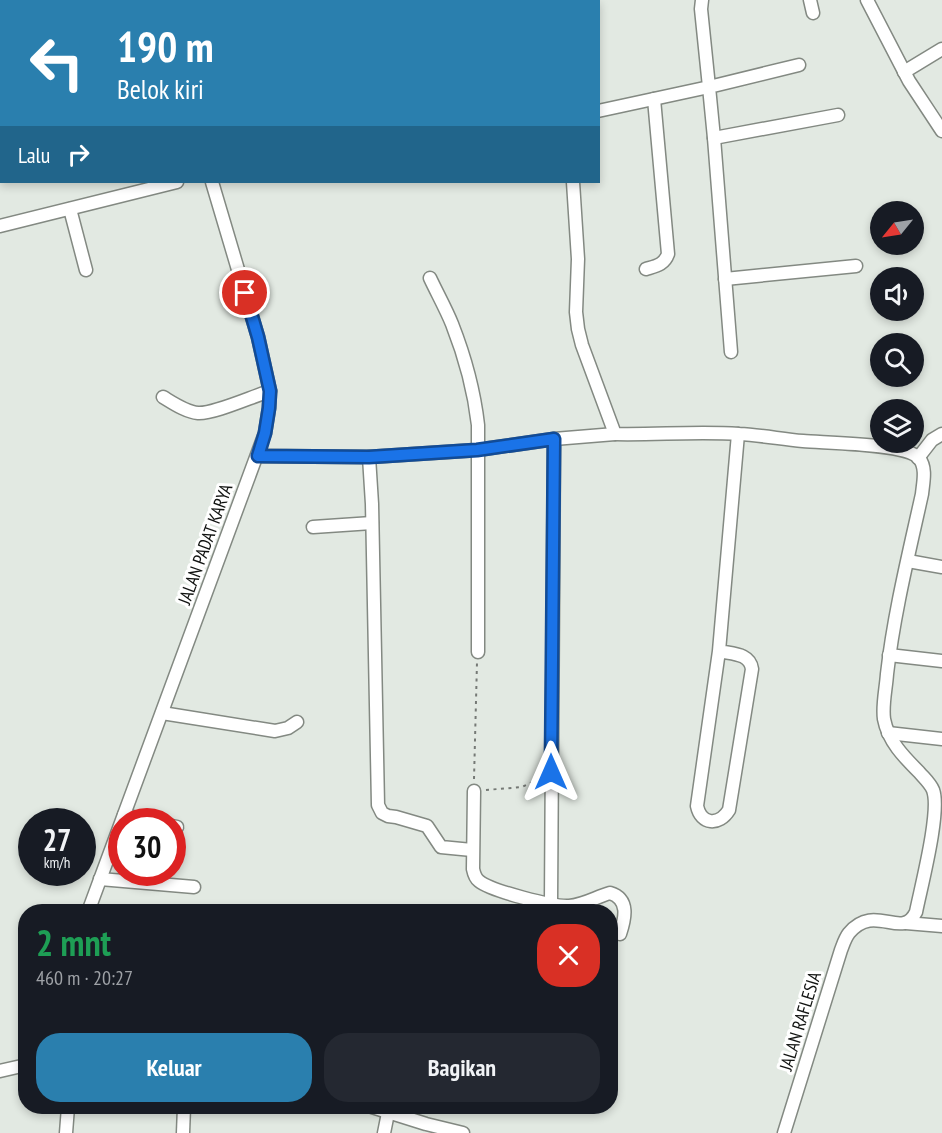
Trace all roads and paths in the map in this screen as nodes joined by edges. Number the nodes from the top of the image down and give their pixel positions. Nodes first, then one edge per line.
1 (702, 0) edge
2 (810, 0) edge
3 (867, 0) edge
4 (813, 13) dead end
5 (942, 48) edge
6 (799, 65) dead end
7 (904, 72) junction
8 (709, 87) junction
9 (654, 99) junction
10 (600, 111) edge
11 (838, 115) dead end
12 (942, 130) edge
13 (714, 138) junction
14 (168, 183) edge
15 (212, 183) edge
16 (573, 183) edge
17 (131, 187) edge
18 (70, 209) junction
19 (0, 226) edge
20 (856, 266) dead end
21 (646, 268) dead end
22 (86, 270) dead end
23 (430, 278) dead end
24 (725, 279) junction
25 (731, 352) dead end
26 (270, 391) junction
27 (163, 397) dead end
28 (615, 434) junction
29 (738, 434) junction
30 (942, 434) edge
31 (554, 439) junction
32 (477, 450) junction
33 (258, 456) junction
34 (369, 457) junction
35 (918, 458) junction
36 (372, 523) junction
37 (313, 527) dead end
38 (908, 561) junction
39 (942, 567) edge
40 (719, 651) junction
41 (478, 652) joint
42 (890, 655) junction
43 (942, 662) edge
44 (162, 713) junction
45 (297, 722) dead end
46 (888, 733) junction
47 (942, 740) edge
48 (551, 772) junction
49 (474, 791) junction
50 (127, 808) edge
51 (472, 850) junction
52 (108, 858) edge
53 (100, 879) junction
54 (194, 887) dead end
55 (551, 903) junction
56 (91, 904) edge
57 (556, 904) edge
58 (580, 904) edge
59 (906, 923) junction
60 (942, 926) edge
61 (620, 934) dead end
62 (18, 1067) edge
63 (0, 1071) edge
64 (67, 1114) edge
65 (184, 1114) edge
66 (388, 1114) edge
67 (392, 1114) edge
68 (66, 1133) edge
69 (183, 1133) edge
70 (384, 1133) edge
71 (463, 1133) edge
72 (784, 1133) edge

1 - 8 street
2 - 4 street
3 - 7 street
5 - 7 street
6 - 8 street
7 - 12 street
8 - 9 street
8 - 13 street
9 - 10 street
9 - 21 street
11 - 13 street
13 - 24 street
14 - 17 street
15 - 26 street, JALAN PADAT KARYA
16 - 28 street
17 - 18 street
18 - 19 street
18 - 22 street
20 - 24 street
23 - 32 street
24 - 25 street
26 - 27 street
26 - 33 street, JALAN PADAT KARYA
28 - 29 street
28 - 31 street
29 - 35 street
29 - 40 street
30 - 35 street
31 - 32 street
31 - 48 street
32 - 34 street
32 - 41 street
33 - 34 street
33 - 44 street, JALAN PADAT KARYA
34 - 36 street
35 - 38 street
36 - 37 street
36 - 51 street
38 - 39 street
38 - 42 street
40 - 40 street
41 - 49 path
42 - 43 street
42 - 46 street
44 - 45 street
44 - 50 street, JALAN PADAT KARYA
46 - 47 street
46 - 59 street
48 - 49 path
48 - 55 street
49 - 51 street
51 - 55 street
52 - 53 street, JALAN PADAT KARYA
53 - 54 street
53 - 56 street, JALAN PADAT KARYA
55 - 57 street
58 - 61 street
59 - 60 street
59 - 72 street, JALAN RAFLESIA
62 - 63 street
64 - 68 street
65 - 69 street
66 - 70 street
67 - 71 street

